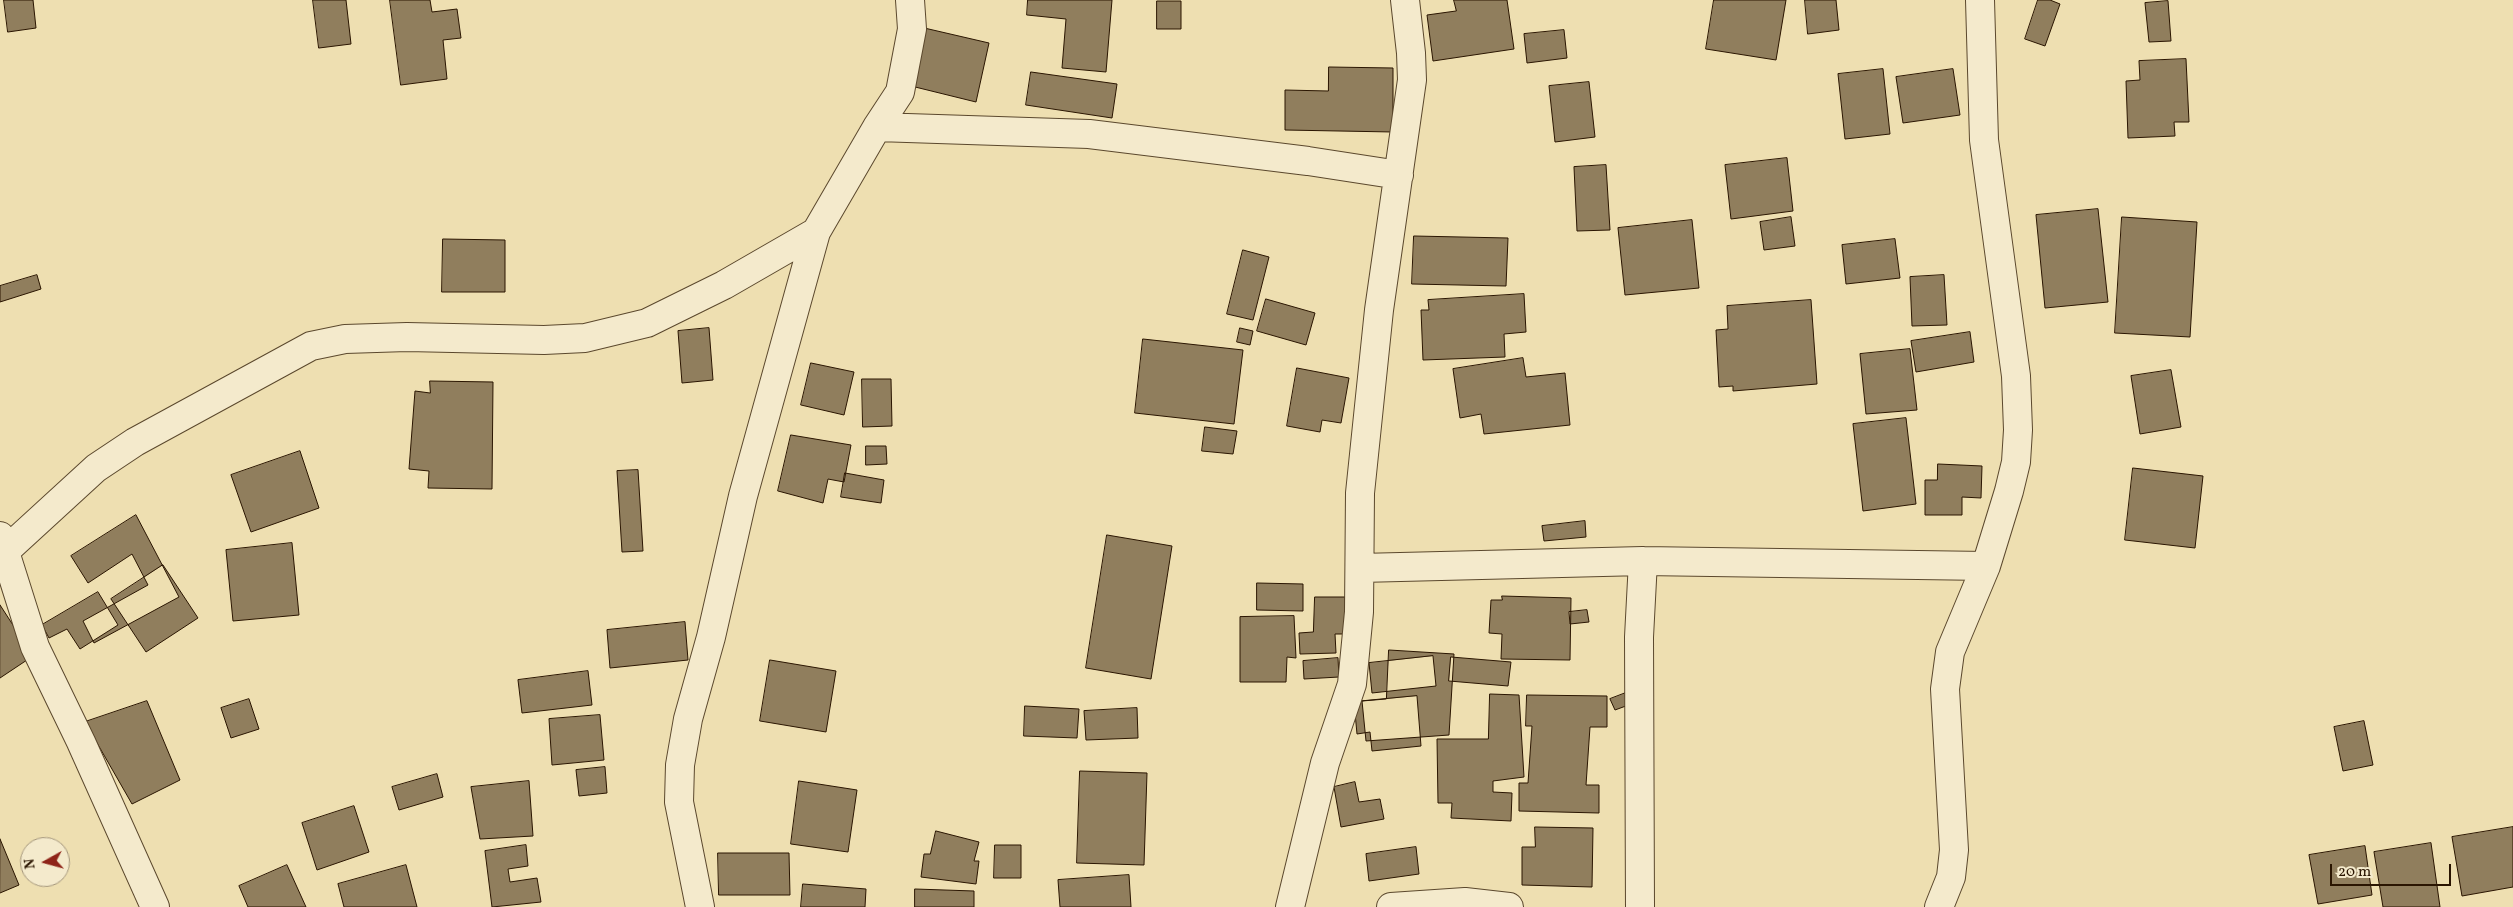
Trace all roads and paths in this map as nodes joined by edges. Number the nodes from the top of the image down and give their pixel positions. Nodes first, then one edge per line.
1 (910, 0) edge
2 (1405, 0) edge
3 (1980, 0) edge
4 (877, 127) junction
5 (1399, 175) junction
6 (816, 232) junction
7 (2, 548) edge
8 (1643, 561) junction
9 (1986, 566) junction
10 (1360, 568) junction
11 (154, 907) edge
12 (700, 907) edge
13 (1290, 907) edge
14 (1391, 907) edge
15 (1509, 907) edge
16 (1636, 907) edge
17 (1642, 907) edge
18 (1939, 907) edge

1 - 4 street
2 - 5 street
3 - 9 street
4 - 5 street
4 - 6 street
5 - 10 street
6 - 7 street
6 - 12 street
7 - 11 street
8 - 9 street
8 - 10 street
8 - 17 street
9 - 18 street
10 - 13 street
14 - 15 street
16 - 17 street

